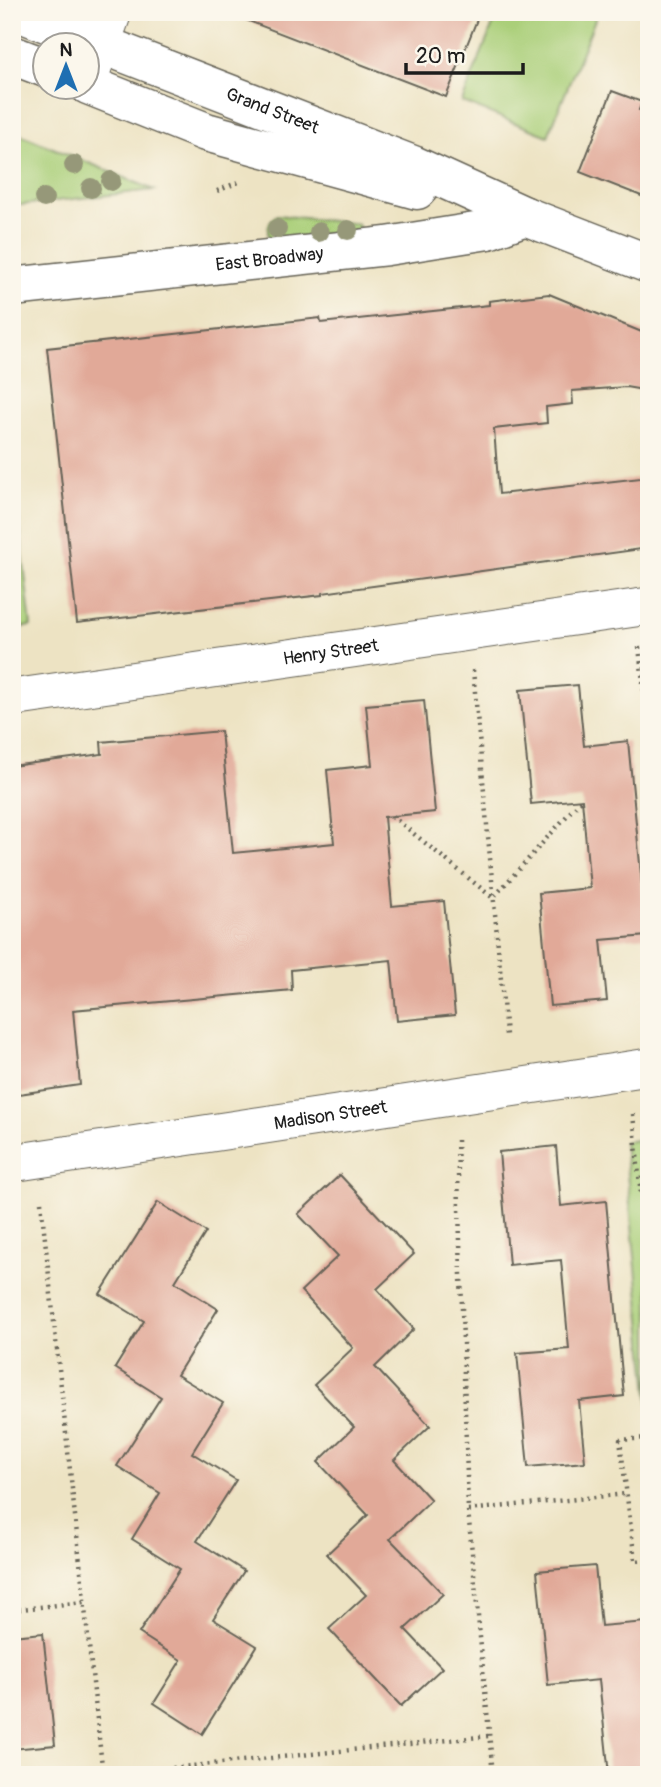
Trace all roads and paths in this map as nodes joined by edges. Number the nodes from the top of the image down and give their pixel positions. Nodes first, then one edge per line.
1 (18, 12) edge
2 (107, 29) edge
3 (12, 55) edge
4 (32, 63) edge
5 (102, 89) edge
6 (525, 216) junction
7 (649, 264) edge
8 (12, 287) edge
9 (641, 607) edge
10 (470, 631) junction
11 (12, 698) edge
12 (649, 735) edge
13 (582, 799) dead end
14 (392, 816) dead end
15 (493, 898) junction
16 (506, 1035) dead end
17 (649, 1067) edge
18 (633, 1114) dead end
19 (457, 1140) dead end
20 (12, 1163) edge
21 (41, 1202) dead end
22 (649, 1277) edge
23 (649, 1438) edge
24 (626, 1494) junction
25 (468, 1510) junction
26 (649, 1560) edge
27 (85, 1602) junction
28 (12, 1610) edge
29 (489, 1736) junction
30 (103, 1775) edge
31 (493, 1775) edge

1 - 2 main road, Grand Street
2 - 6 main road, Grand Street
3 - 4 main road
5 - 6 main road, Grand Street
6 - 7 main road, Grand Street
6 - 8 main road, East Broadway
9 - 10 street, Henry Street
9 - 12 path
10 - 11 street, Henry Street
10 - 15 path
13 - 15 path
14 - 15 path
15 - 16 path
17 - 20 street, Madison Street
18 - 22 path
19 - 25 path
21 - 27 path
23 - 24 path
24 - 25 path
24 - 26 path
25 - 29 path
27 - 28 path
27 - 30 path
29 - 30 path
29 - 31 path

